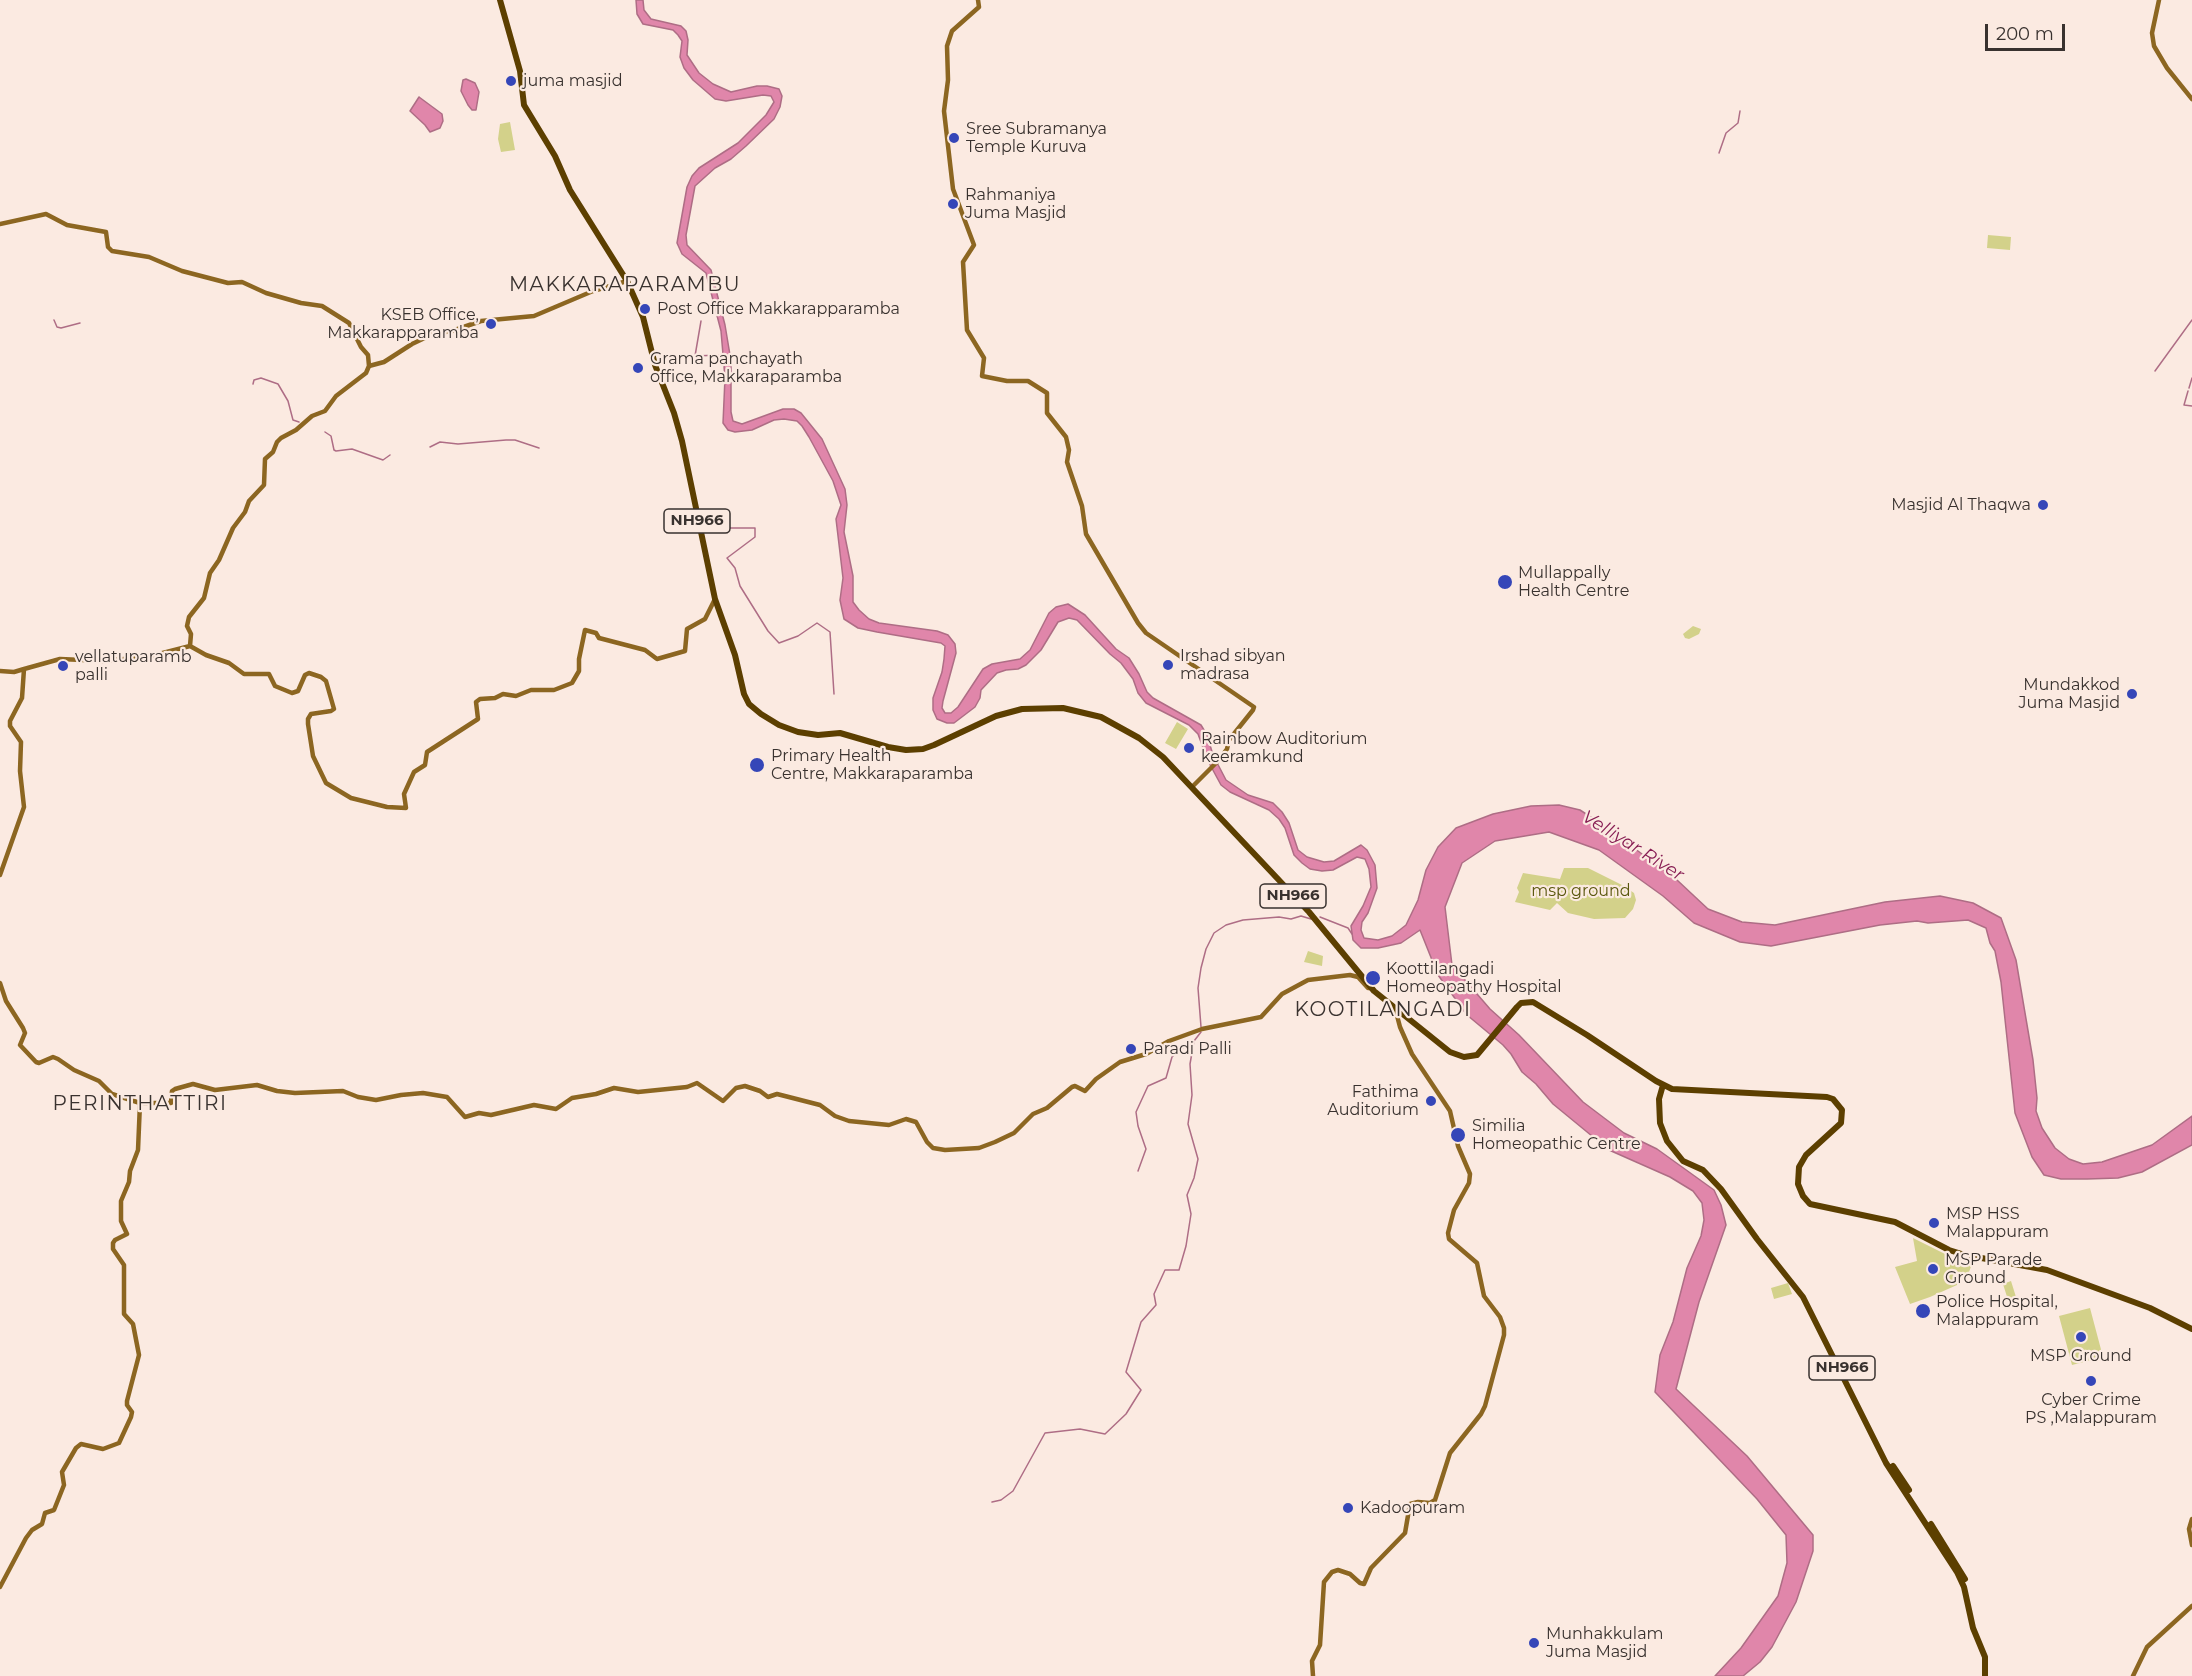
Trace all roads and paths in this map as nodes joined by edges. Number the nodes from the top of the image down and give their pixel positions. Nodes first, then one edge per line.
1 (500, 0) edge
2 (978, 0) edge
3 (2159, 0) edge
4 (2192, 99) edge
5 (0, 224) edge
6 (627, 281) junction
7 (369, 366) junction
8 (715, 599) junction
9 (190, 646) junction
10 (24, 669) junction
11 (0, 671) edge
12 (1192, 787) junction
13 (0, 875) edge
14 (0, 983) edge
15 (1372, 988) junction
16 (1395, 1009) junction
17 (1656, 1082) junction
18 (1664, 1086) junction
19 (1677, 1091) junction
20 (1660, 1099) junction
21 (140, 1103) junction
22 (2192, 1329) edge
23 (2192, 1519) edge
24 (2192, 1545) edge
25 (0, 1587) edge
26 (2192, 1606) edge
27 (1313, 1676) edge
28 (1987, 1676) edge
29 (2133, 1676) edge

1 - 6 highway, NH966
2 - 12 main road
3 - 4 main road
5 - 7 main road
6 - 7 main road
6 - 8 highway, NH966
7 - 9 main road
8 - 9 main road
8 - 12 highway, NH966
9 - 10 main road
10 - 11 main road
10 - 13 main road
12 - 15 highway, NH966
14 - 21 main road
15 - 16 highway, NH966
15 - 21 main road
16 - 17 highway, NH966
16 - 27 main road
17 - 18 highway
17 - 20 highway, NH966
18 - 19 highway
18 - 20 highway, NH966
19 - 20 highway
19 - 22 highway
20 - 28 highway, NH966
21 - 25 main road
23 - 24 main road
26 - 29 main road

